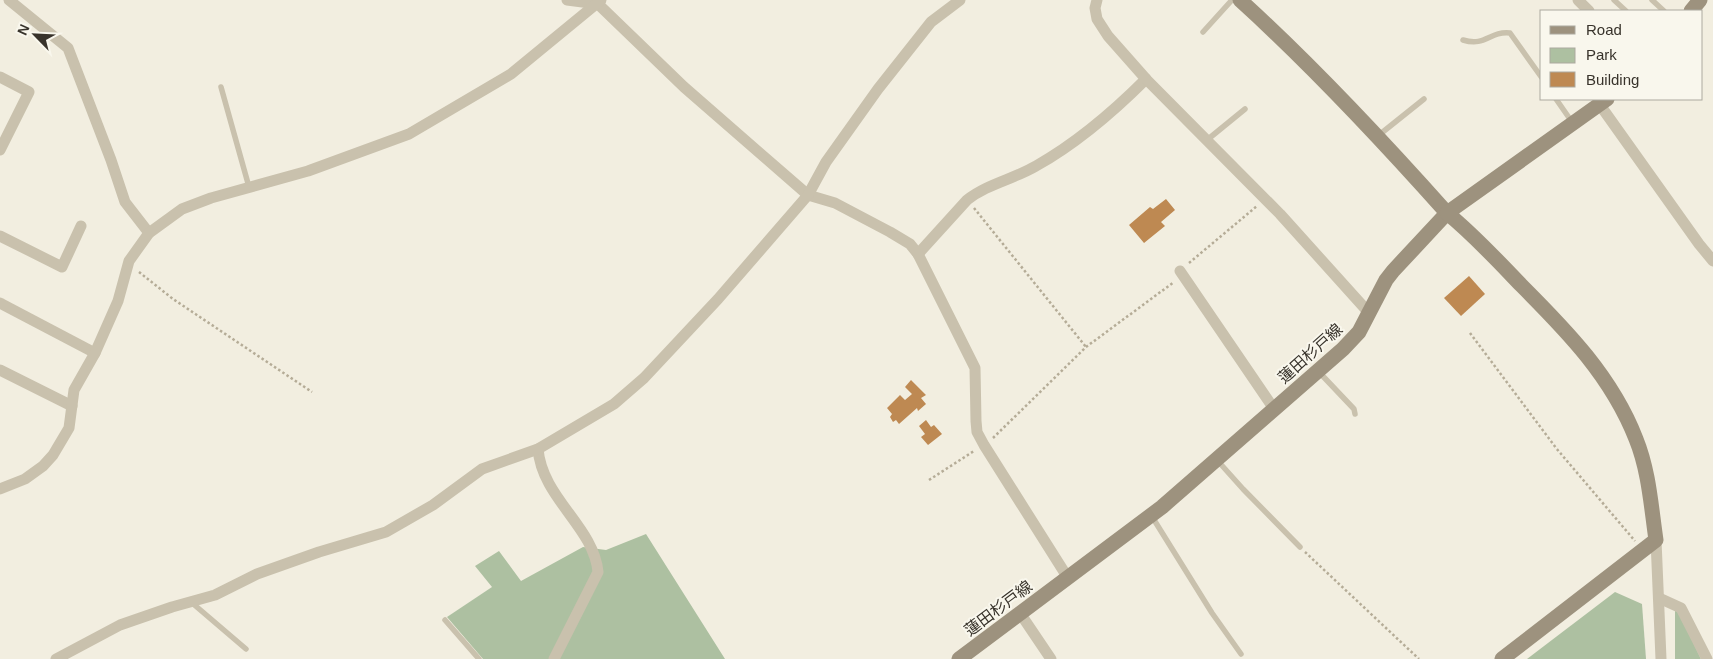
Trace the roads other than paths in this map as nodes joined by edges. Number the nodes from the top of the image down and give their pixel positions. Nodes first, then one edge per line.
1 (9, 0) edge
2 (567, 0) edge
3 (960, 0) edge
4 (1097, 0) edge
5 (1232, 0) edge
6 (1240, 0) edge
7 (1578, 0) edge
8 (1614, 0) edge
9 (1652, 0) edge
10 (1700, 0) edge
11 (600, 2) edge
12 (1588, 10) edge
13 (1625, 10) edge
14 (1663, 10) edge
15 (1692, 10) edge
16 (1204, 32) dead end
17 (1463, 40) dead end
18 (1540, 75) edge
19 (0, 77) edge
20 (1146, 79) junction
21 (221, 87) dead end
22 (1424, 99) dead end
23 (1557, 100) edge
24 (1603, 102) edge
25 (1245, 109) dead end
26 (1573, 123) junction
27 (1378, 136) junction
28 (1207, 140) junction
29 (0, 150) edge
30 (249, 187) junction
31 (808, 195) junction
32 (1447, 213) junction
33 (81, 226) dead end
34 (149, 233) junction
35 (0, 236) edge
36 (918, 254) junction
37 (1713, 260) edge
38 (1182, 273) road end
39 (0, 304) edge
40 (1370, 314) junction
41 (95, 352) junction
42 (0, 370) edge
43 (1318, 370) junction
44 (72, 406) junction
45 (1274, 409) junction
46 (1355, 414) dead end
47 (538, 449) junction
48 (1217, 459) junction
49 (0, 489) edge
50 (1151, 516) junction
51 (1656, 540) junction
52 (1300, 547) road end
53 (1068, 578) junction
54 (1659, 598) junction
55 (190, 602) junction
56 (1020, 613) junction
57 (445, 620) dead end
58 (246, 649) dead end
59 (1241, 654) dead end
60 (56, 659) edge
61 (479, 659) edge
62 (554, 659) edge
63 (959, 659) edge
64 (1051, 659) edge
65 (1502, 659) edge
66 (1661, 659) edge
67 (1707, 659) edge

1 - 34 street
2 - 11 street
3 - 31 street
4 - 20 street
5 - 16 lane
6 - 27 main road
7 - 12 street
8 - 13 lane
9 - 14 lane
10 - 15 main road
11 - 30 street
11 - 31 street
17 - 18 lane
19 - 29 street
20 - 28 street
20 - 36 street
21 - 30 lane
22 - 27 lane
23 - 26 lane
24 - 26 main road, 蓮田杉戸線
24 - 37 street
25 - 28 lane
26 - 32 main road, 蓮田杉戸線
27 - 32 main road
28 - 40 street
30 - 34 street
31 - 36 street
31 - 47 street
32 - 40 main road, 蓮田杉戸線
32 - 51 main road
33 - 35 street
34 - 41 street
36 - 53 street
38 - 45 street
39 - 41 street
40 - 43 main road, 蓮田杉戸線
41 - 44 street
42 - 44 street
43 - 45 main road, 蓮田杉戸線
43 - 46 lane
44 - 49 street
45 - 48 main road, 蓮田杉戸線
47 - 55 street
47 - 62 street
48 - 50 main road, 蓮田杉戸線
48 - 52 lane
50 - 53 main road, 蓮田杉戸線
50 - 59 lane
51 - 54 street
51 - 65 main road
53 - 56 main road, 蓮田杉戸線
54 - 66 street
54 - 67 street
55 - 58 lane
55 - 60 street
56 - 63 main road, 蓮田杉戸線
56 - 64 street
57 - 61 lane

